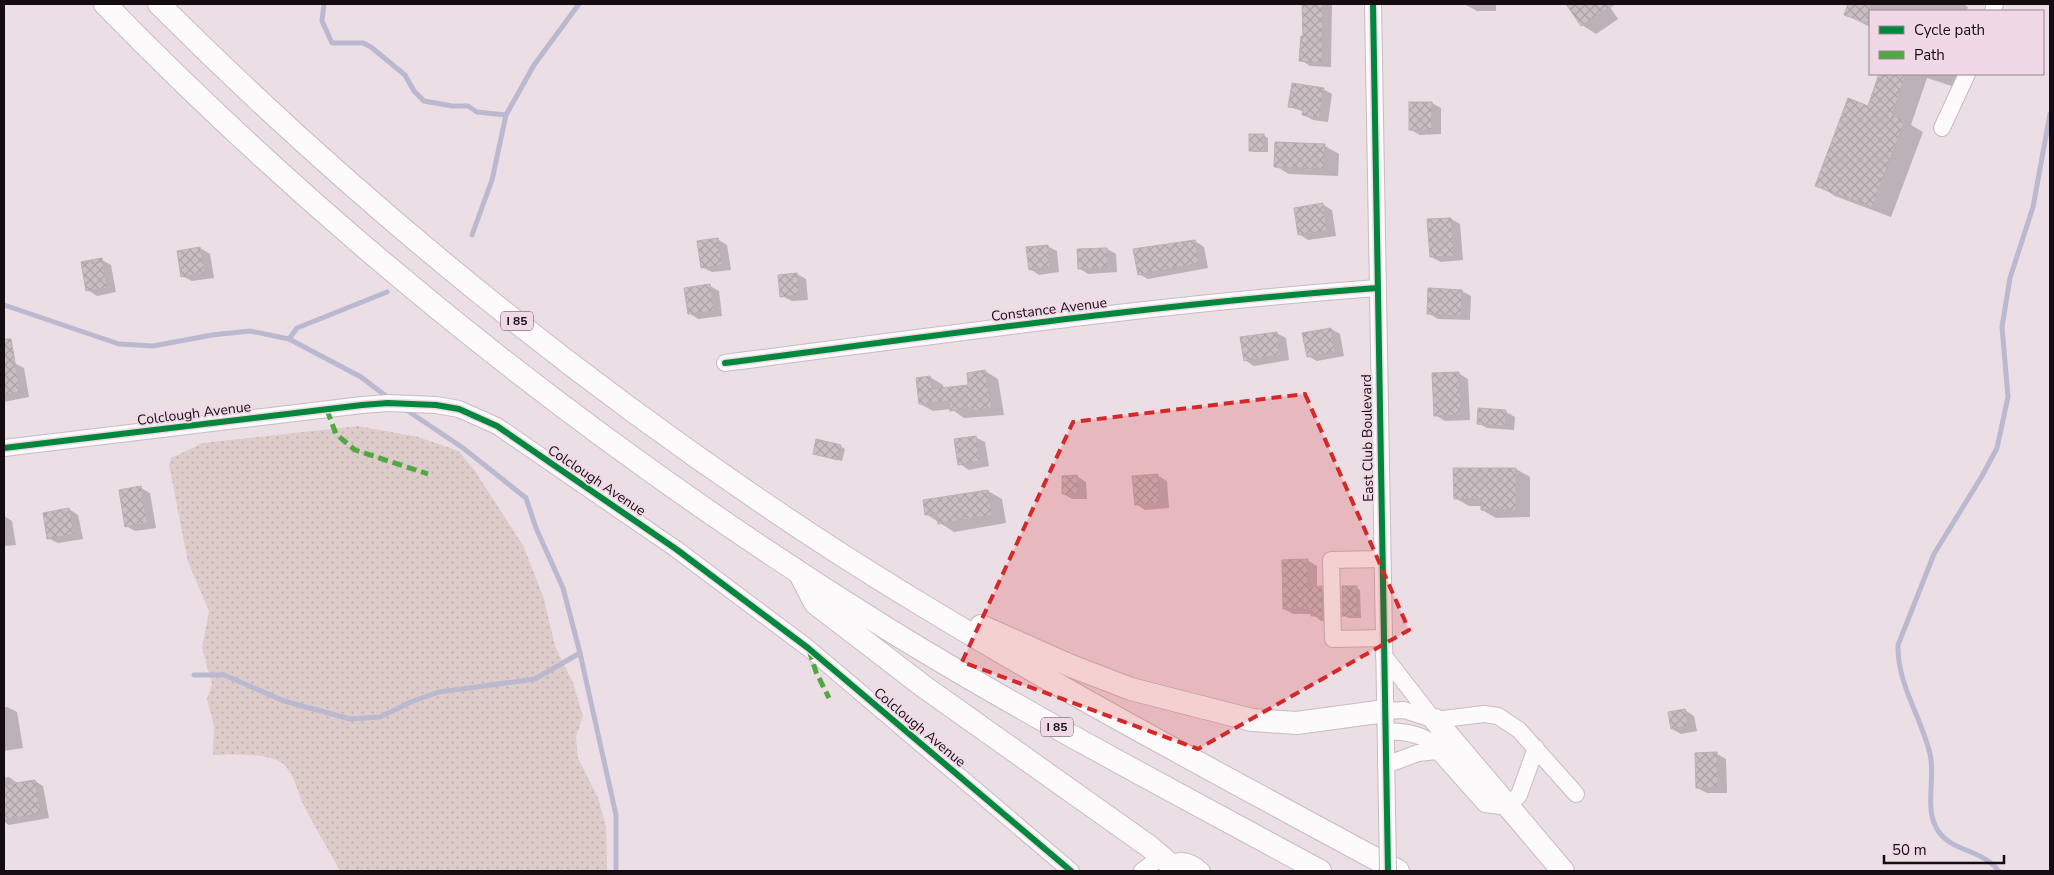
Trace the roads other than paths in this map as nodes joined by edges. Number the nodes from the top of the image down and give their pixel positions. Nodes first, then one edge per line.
1 (105, 4) edge
2 (159, 4) edge
3 (1373, 4) edge
4 (1967, 75) edge
5 (1942, 128) dead end
6 (1377, 288) junction
7 (725, 363) dead end
8 (4, 448) edge
9 (1382, 559) junction
10 (800, 573) junction
11 (908, 596) junction
12 (1384, 638) junction
13 (1384, 656) junction
14 (1434, 720) junction
15 (1385, 721) junction
16 (1536, 748) junction
17 (1437, 751) junction
18 (1386, 765) junction
19 (1576, 794) dead end
20 (1508, 806) junction
21 (1170, 864) edge
22 (1071, 871) edge
23 (1142, 871) edge
24 (1202, 871) edge
25 (1320, 871) edge
26 (1388, 871) edge
27 (1398, 871) edge
28 (1563, 871) edge

1 - 10 highway, I 85
2 - 11 highway, I 85
3 - 6 street, East Club Boulevard
4 - 5 street
6 - 7 street, Constance Avenue
6 - 9 street, East Club Boulevard
8 - 22 street, Colclough Avenue
9 - 12 street, East Club Boulevard
9 - 12 street
10 - 21 highway
10 - 25 highway, I 85
11 - 15 highway
11 - 27 highway, I 85
12 - 13 street, East Club Boulevard
13 - 14 street
13 - 15 street, East Club Boulevard
14 - 15 street
14 - 16 street
14 - 20 highway
15 - 17 street
15 - 18 street, East Club Boulevard
16 - 19 street
16 - 20 street
17 - 18 street
17 - 20 street
18 - 26 street, East Club Boulevard, bridge
20 - 28 highway
21 - 23 street
21 - 24 street

